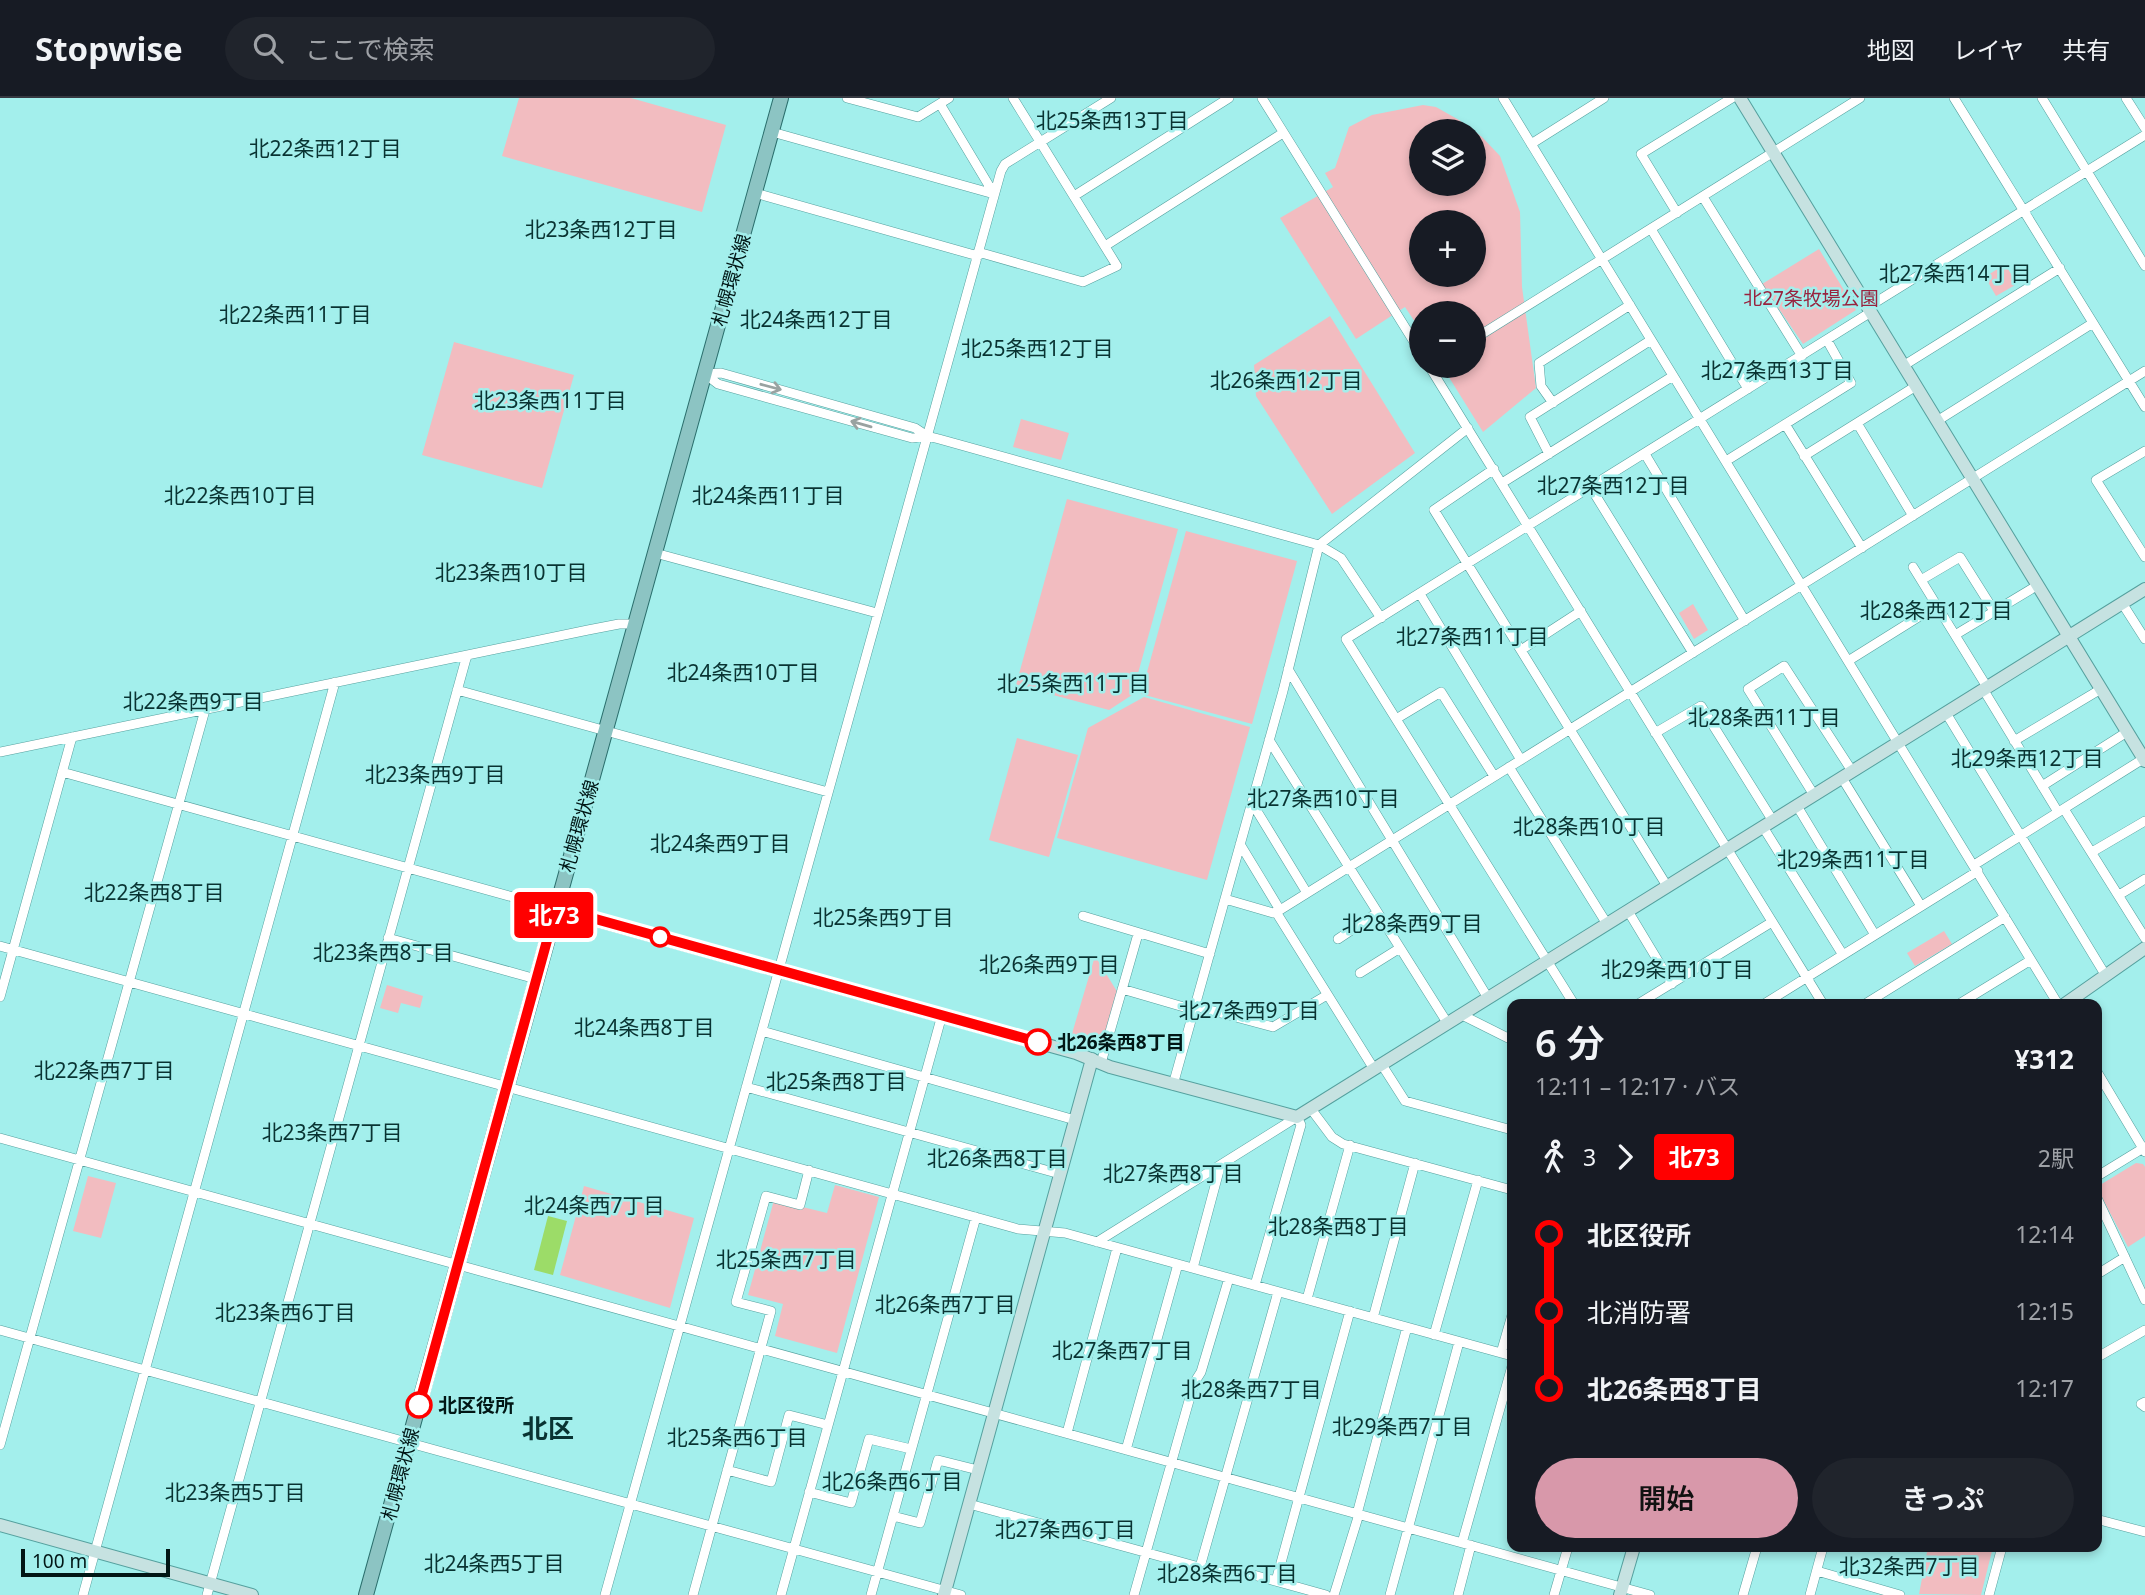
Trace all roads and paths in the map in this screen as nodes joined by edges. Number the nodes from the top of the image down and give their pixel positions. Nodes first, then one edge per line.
1 (781, 98) edge
2 (846, 98) edge
3 (1013, 98) edge
4 (1111, 98) edge
5 (1229, 98) edge
6 (1262, 98) edge
7 (1503, 98) edge
8 (1581, 98) edge
9 (1604, 98) edge
10 (1732, 98) edge
11 (1740, 98) edge
12 (1860, 98) edge
13 (1954, 98) edge
14 (2042, 98) edge
15 (2126, 98) edge
16 (945, 101) edge
17 (1587, 109) junction
18 (2145, 128) edge
19 (772, 132) junction
20 (1283, 133) junction
21 (2145, 135) edge
22 (1040, 141) junction
23 (1531, 144) junction
24 (1773, 153) junction
25 (2087, 171) junction
26 (755, 193) junction
27 (994, 194) junction
28 (1074, 196) junction
29 (1703, 197) junction
30 (2023, 211) junction
31 (1677, 213) junction
32 (1651, 229) junction
33 (1105, 246) junction
34 (978, 254) junction
35 (1602, 260) junction
36 (2145, 266) edge
37 (2060, 268) junction
38 (1630, 305) junction
39 (1869, 310) junction
40 (2093, 323) junction
41 (1486, 332) edge
42 (1409, 334) edge
43 (1651, 340) junction
44 (1827, 340) junction
45 (1802, 356) junction
46 (1903, 366) junction
47 (2145, 371) edge
48 (704, 374) junction
49 (1673, 376) junction
50 (1437, 378) edge
51 (2129, 381) junction
52 (1916, 386) junction
53 (1748, 389) junction
54 (1553, 403) junction
55 (2145, 407) edge
56 (1699, 419) junction
57 (1937, 421) junction
58 (1857, 423) junction
59 (1785, 424) junction
60 (1468, 428) junction
61 (927, 436) junction
62 (2145, 450) edge
63 (1549, 454) junction
64 (1645, 454) junction
65 (1804, 456) junction
66 (1726, 461) junction
67 (1494, 469) junction
68 (1973, 479) junction
69 (1502, 483) junction
70 (1591, 488) junction
71 (1913, 516) junction
72 (1528, 526) junction
73 (1319, 545) junction
74 (1861, 548) junction
75 (655, 553) junction
76 (2145, 557) edge
77 (1469, 564) junction
78 (1913, 568) dead end
79 (1921, 580) junction
80 (1801, 585) junction
81 (2038, 586) junction
82 (2145, 589) edge
83 (1420, 594) junction
84 (2122, 603) junction
85 (1936, 606) junction
86 (1581, 611) junction
87 (1994, 611) junction
88 (877, 614) junction
89 (1381, 618) junction
90 (1745, 621) junction
91 (635, 625) junction
92 (1955, 635) junction
93 (2069, 636) junction
94 (2145, 639) edge
95 (1521, 650) junction
96 (1693, 653) junction
97 (467, 654) junction
98 (1848, 662) junction
99 (1288, 669) junction
100 (335, 682) junction
101 (1985, 688) junction
102 (2101, 688) junction
103 (457, 690) junction
104 (1630, 692) junction
105 (205, 710) junction
106 (1946, 713) junction
107 (1396, 719) junction
108 (606, 730) junction
109 (1569, 730) junction
110 (2127, 732) junction
111 (1656, 733) junction
112 (72, 737) junction
113 (1269, 740) junction
114 (2014, 741) junction
115 (1897, 743) junction
116 (0, 752) edge
117 (1521, 760) junction
118 (2144, 760) edge
119 (1509, 767) junction
120 (62, 772) junction
121 (1847, 774) junction
122 (1494, 776) junction
123 (2042, 786) junction
124 (828, 792) junction
125 (1814, 795) junction
126 (1252, 803) junction
127 (177, 804) junction
128 (1449, 804) junction
129 (1797, 806) junction
130 (2061, 810) junction
131 (2145, 821) edge
132 (1768, 824) junction
133 (292, 836) junction
134 (2021, 836) junction
135 (1391, 840) junction
136 (1240, 844) junction
137 (1727, 849) junction
138 (2092, 852) junction
139 (408, 867) junction
140 (1348, 867) junction
141 (1976, 868) junction
142 (2145, 879) edge
143 (1667, 886) junction
144 (1307, 893) junction
145 (2119, 895) junction
146 (1225, 899) junction
147 (1921, 906) junction
148 (556, 908) junction
149 (1278, 911) junction
150 (1628, 911) junction
151 (1377, 913) junction
152 (1083, 916) dead end
153 (2005, 917) junction
154 (1772, 922) junction
155 (1606, 924) junction
156 (1138, 934) junction
157 (1875, 935) junction
158 (388, 938) junction
159 (2145, 938) edge
160 (1338, 939) dead end
161 (0, 946) edge
162 (1400, 948) junction
163 (2145, 948) edge
164 (13, 950) junction
165 (1210, 954) junction
166 (1843, 956) junction
167 (2031, 960) junction
168 (1547, 961) junction
169 (778, 970) junction
170 (1360, 972) dead end
171 (2106, 976) junction
172 (1807, 978) junction
173 (537, 979) junction
174 (128, 982) junction
175 (1672, 984) junction
176 (1122, 989) junction
177 (1327, 995) junction
178 (0, 997) edge
179 (1488, 998) junction
180 (1571, 999) edge
181 (1646, 999) edge
182 (1772, 999) edge
183 (1820, 999) edge
184 (1873, 999) edge
185 (1967, 999) edge
186 (2055, 999) edge
187 (2072, 999) edge
188 (1195, 1008) junction
189 (243, 1013) junction
190 (942, 1015) junction
191 (1462, 1015) junction
192 (1447, 1024) junction
193 (762, 1031) junction
194 (1507, 1038) edge
195 (358, 1045) junction
196 (1096, 1061) junction
197 (1378, 1067) junction
198 (924, 1077) junction
199 (2102, 1080) edge
200 (1173, 1085) junction
201 (507, 1087) junction
202 (746, 1087) junction
203 (1311, 1109) junction
204 (1297, 1117) junction
205 (1075, 1120) junction
206 (1507, 1129) edge
207 (909, 1132) junction
208 (0, 1138) edge
209 (1350, 1145) junction
210 (729, 1148) junction
211 (2144, 1149) edge
212 (79, 1160) junction
213 (1415, 1163) junction
214 (1220, 1167) junction
215 (809, 1170) junction
216 (1060, 1174) junction
217 (2102, 1174) edge
218 (1478, 1181) junction
219 (1507, 1189) edge
220 (194, 1192) junction
221 (892, 1194) junction
222 (2102, 1209) edge
223 (976, 1217) junction
224 (310, 1224) junction
225 (1044, 1232) junction
226 (1097, 1242) junction
227 (1117, 1248) junction
228 (2125, 1257) junction
229 (1178, 1264) junction
230 (457, 1265) junction
231 (1193, 1268) junction
232 (2102, 1271) edge
233 (1229, 1278) junction
234 (1255, 1285) junction
235 (1278, 1292) junction
236 (1307, 1300) junction
237 (2145, 1300) edge
238 (1350, 1311) junction
239 (1373, 1318) junction
240 (680, 1326) junction
241 (1408, 1327) junction
242 (0, 1329) edge
243 (2145, 1330) edge
244 (1507, 1334) edge
245 (1434, 1335) junction
246 (30, 1338) junction
247 (1459, 1342) junction
248 (761, 1349) junction
249 (1502, 1353) junction
250 (1507, 1354) edge
251 (2102, 1355) edge
252 (145, 1370) junction
253 (843, 1371) junction
254 (1507, 1386) edge
255 (926, 1395) junction
256 (260, 1402) junction
257 (2145, 1402) edge
258 (2145, 1407) edge
259 (994, 1413) junction
260 (828, 1425) junction
261 (1067, 1433) junction
262 (408, 1443) junction
263 (0, 1445) edge
264 (911, 1449) junction
265 (1126, 1450) junction
266 (1171, 1462) junction
267 (978, 1470) junction
268 (727, 1471) junction
269 (1225, 1477) junction
270 (809, 1492) junction
271 (1299, 1498) junction
272 (631, 1504) junction
273 (969, 1504) junction
274 (1358, 1514) junction
275 (893, 1516) junction
276 (2102, 1521) edge
277 (0, 1525) edge
278 (712, 1527) junction
279 (1409, 1528) junction
280 (2145, 1532) edge
281 (1467, 1544) junction
282 (793, 1550) junction
283 (95, 1551) junction
284 (1146, 1552) junction
285 (1566, 1552) edge
286 (1633, 1552) edge
287 (1756, 1552) edge
288 (1822, 1552) edge
289 (2001, 1552) edge
290 (1200, 1567) junction
291 (1561, 1570) junction
292 (877, 1572) junction
293 (1817, 1572) junction
294 (1276, 1581) junction
295 (208, 1589) edge
296 (1622, 1591) edge
297 (1302, 1592) edge
298 (944, 1593) edge
299 (83, 1595) edge
300 (252, 1595) edge
301 (366, 1595) edge
302 (605, 1595) edge
303 (693, 1595) edge
304 (781, 1595) edge
305 (871, 1595) edge
306 (961, 1595) edge
307 (1134, 1595) edge
308 (1326, 1595) edge
309 (1335, 1595) edge
310 (1390, 1595) edge
311 (1458, 1595) edge
312 (1554, 1595) edge
313 (1650, 1595) edge
314 (1743, 1595) edge
315 (1810, 1595) edge
316 (1900, 1595) edge
317 (1989, 1595) edge

1 - 19 main road, 札幌環状線
2 - 16 street
3 - 22 street
4 - 22 street
5 - 28 street
6 - 20 street
7 - 23 street
8 - 17 street
9 - 17 street
10 - 31 street
11 - 24 street
12 - 24 street
13 - 30 street
14 - 25 street
15 - 18 street
16 - 27 street
17 - 23 street
19 - 26 main road, 札幌環状線
19 - 27 street
20 - 33 street
20 - 42 street
21 - 25 street
22 - 27 street
22 - 28 street
23 - 35 street
24 - 29 street
24 - 39 street
25 - 30 street
25 - 36 street
26 - 34 street
26 - 48 main road, 札幌環状線
27 - 34 street
28 - 33 street
29 - 31 street
29 - 45 street
30 - 37 street
30 - 39 street
31 - 32 street
32 - 35 street
32 - 53 street
33 - 34 street
34 - 61 street
35 - 38 street
35 - 41 street
37 - 40 street
37 - 46 street
38 - 43 street
38 - 54 street
39 - 44 street
39 - 46 street
40 - 51 street
40 - 57 street
43 - 49 street
43 - 54 street
44 - 45 street
44 - 59 street
45 - 53 street
46 - 52 street
47 - 51 street
48 - 61 street
48 - 75 main road, 札幌環状線
49 - 56 street
49 - 63 street
50 - 60 street
51 - 55 street
51 - 68 street
52 - 57 street
52 - 58 street
53 - 56 street
54 - 63 street
56 - 64 street
56 - 66 street
57 - 68 street
58 - 65 street
58 - 71 street
59 - 65 street
59 - 66 street
60 - 67 street
60 - 73 street
61 - 73 street
61 - 88 street
62 - 76 street
63 - 69 street
64 - 70 street
64 - 90 street
65 - 74 street
66 - 80 street
67 - 69 street
67 - 77 street
68 - 71 street
68 - 81 street
69 - 72 street
70 - 72 street
70 - 96 street
71 - 74 street
72 - 77 street
72 - 86 street
73 - 89 street
73 - 99 street
74 - 80 street
75 - 88 street
75 - 91 main road, 札幌環状線
77 - 83 street
77 - 95 street
78 - 79 street
79 - 85 street
79 - 87 street
80 - 90 street
80 - 98 street
81 - 87 street
81 - 93 street
82 - 84 street
83 - 89 street
83 - 117 street
84 - 93 street
84 - 94 street
85 - 92 street
85 - 98 street
86 - 95 street
86 - 104 street
87 - 92 street
88 - 124 street
89 - 107 street
90 - 96 street
91 - 97 street
91 - 108 main road, 札幌環状線
92 - 101 street
93 - 101 street
93 - 102 street
95 - 109 street
96 - 104 street
97 - 100 street
97 - 103 street
98 - 115 street
99 - 113 street
99 - 135 street
100 - 105 street
100 - 133 street
101 - 106 street
101 - 114 street
102 - 110 street
102 - 114 street
103 - 108 street
103 - 139 street
104 - 109 street
104 - 111 street
105 - 112 street
105 - 127 street
106 - 115 street
106 - 134 street
107 - 122 street
107 - 128 street
108 - 124 street
108 - 148 main road, 札幌環状線
109 - 117 street
109 - 143 street
110 - 118 street
110 - 123 street
111 - 132 street
111 - 137 street
112 - 116 street
112 - 120 street
113 - 126 street
113 - 140 street
114 - 123 street
115 - 121 street
115 - 141 street
117 - 119 street
118 - 130 street
119 - 122 street
119 - 155 street
120 - 127 street
120 - 164 street
121 - 125 street
121 - 125 street
121 - 147 street
122 - 128 street
123 - 130 street
124 - 169 street
125 - 129 street
126 - 136 street
126 - 144 street
127 - 133 street
127 - 174 street
128 - 135 street
128 - 168 street
129 - 132 street
129 - 157 street
130 - 134 street
130 - 138 street
131 - 138 street
132 - 137 street
132 - 166 street
133 - 139 street
133 - 189 street
134 - 141 street
134 - 171 street
135 - 140 street
135 - 179 street
136 - 146 street
136 - 149 street
137 - 143 street
137 - 154 street
138 - 145 street
139 - 148 street
139 - 158 street
140 - 144 street
140 - 151 street
141 - 147 street
141 - 153 street
142 - 145 street
143 - 150 street
144 - 149 street
145 - 159 street
146 - 149 street
146 - 165 street
147 - 157 street
148 - 169 street
148 - 173 main road, 札幌環状線
149 - 177 street
150 - 155 street
150 - 175 street
151 - 160 street
151 - 162 street
152 - 156 street
153 - 167 street
153 - 184 street
154 - 172 street
154 - 175 street
155 - 168 street
156 - 165 street
156 - 176 street
157 - 166 street
158 - 173 street
158 - 195 street
161 - 164 street
162 - 170 street
162 - 192 street
163 - 171 street
164 - 174 street
164 - 178 street
165 - 188 street
166 - 172 street
167 - 185 street
167 - 186 street
168 - 179 street
168 - 180 street
169 - 190 street
169 - 193 street
171 - 187 street
172 - 182 street
172 - 183 street
173 - 201 main road, 札幌環状線
174 - 189 street
174 - 212 street
175 - 181 street
176 - 188 street
176 - 196 street
177 - 188 street
177 - 197 street
179 - 191 street
188 - 200 street
189 - 195 street
189 - 220 street
190 - 196 street
190 - 198 street
191 - 192 street
191 - 194 street
192 - 197 street
193 - 198 street
193 - 202 street
195 - 201 street
195 - 224 street
196 - 200 street
196 - 205 street
197 - 203 street
197 - 206 street
198 - 205 street
198 - 207 street
199 - 211 street
200 - 204 street
201 - 210 street
201 - 230 main road, 札幌環状線
202 - 207 street
202 - 210 street
203 - 204 street
203 - 209 street
204 - 214 street
204 - 234 street
205 - 216 street
207 - 216 street
207 - 221 street
208 - 212 street
209 - 213 street
209 - 236 street
210 - 215 street
210 - 240 street
211 - 217 street
212 - 220 street
212 - 246 street
213 - 218 street
213 - 239 street
214 - 226 street
214 - 231 street
215 - 221 street
215 - 248 street
216 - 225 street
218 - 219 street
218 - 245 street
220 - 224 street
220 - 252 street
221 - 223 street
221 - 253 street
222 - 228 street
223 - 225 street
223 - 255 street
224 - 230 street
224 - 256 street
225 - 226 street
225 - 259 street
226 - 227 street
227 - 229 street
227 - 261 street
228 - 232 street
228 - 237 street
229 - 231 street
229 - 265 street
230 - 240 street
230 - 262 main road, 札幌環状線
231 - 233 street
233 - 234 street
233 - 266 street
234 - 235 street
235 - 236 street
235 - 269 street
236 - 238 street
238 - 239 street
238 - 271 street
239 - 241 street
240 - 248 street
240 - 272 street
241 - 245 street
241 - 274 street
242 - 246 street
243 - 251 street
244 - 249 street
245 - 247 street
246 - 252 street
246 - 263 street
247 - 249 street
247 - 279 street
248 - 253 street
248 - 268 street
249 - 250 street
252 - 256 street
252 - 283 street
253 - 255 street
253 - 260 street
254 - 281 street
255 - 259 street
255 - 264 street
256 - 262 street
256 - 295 street
257 - 258 street
259 - 261 street
259 - 267 street
260 - 268 street
260 - 270 street
261 - 265 street
262 - 272 street
262 - 301 main road, 札幌環状線
264 - 270 street
264 - 275 street
265 - 266 street
266 - 269 street
266 - 284 street
267 - 273 street
267 - 275 street
268 - 278 street
269 - 271 street
269 - 290 street
270 - 282 street
271 - 274 street
271 - 294 street
272 - 278 street
272 - 302 street
273 - 284 street
273 - 298 street
274 - 279 street
274 - 309 street
275 - 292 street
276 - 280 street
277 - 283 street
278 - 282 street
278 - 303 street
279 - 281 street
279 - 310 street
281 - 291 street
281 - 311 street
282 - 292 street
282 - 304 street
283 - 295 street
283 - 299 street
284 - 290 street
284 - 307 street
285 - 291 street
286 - 296 street
287 - 314 street
288 - 293 street
289 - 317 street
290 - 294 street
291 - 296 street
291 - 312 street
292 - 298 street
292 - 305 street
293 - 315 street
293 - 316 street
294 - 297 street
295 - 300 street
296 - 313 street
297 - 308 street
298 - 306 street

